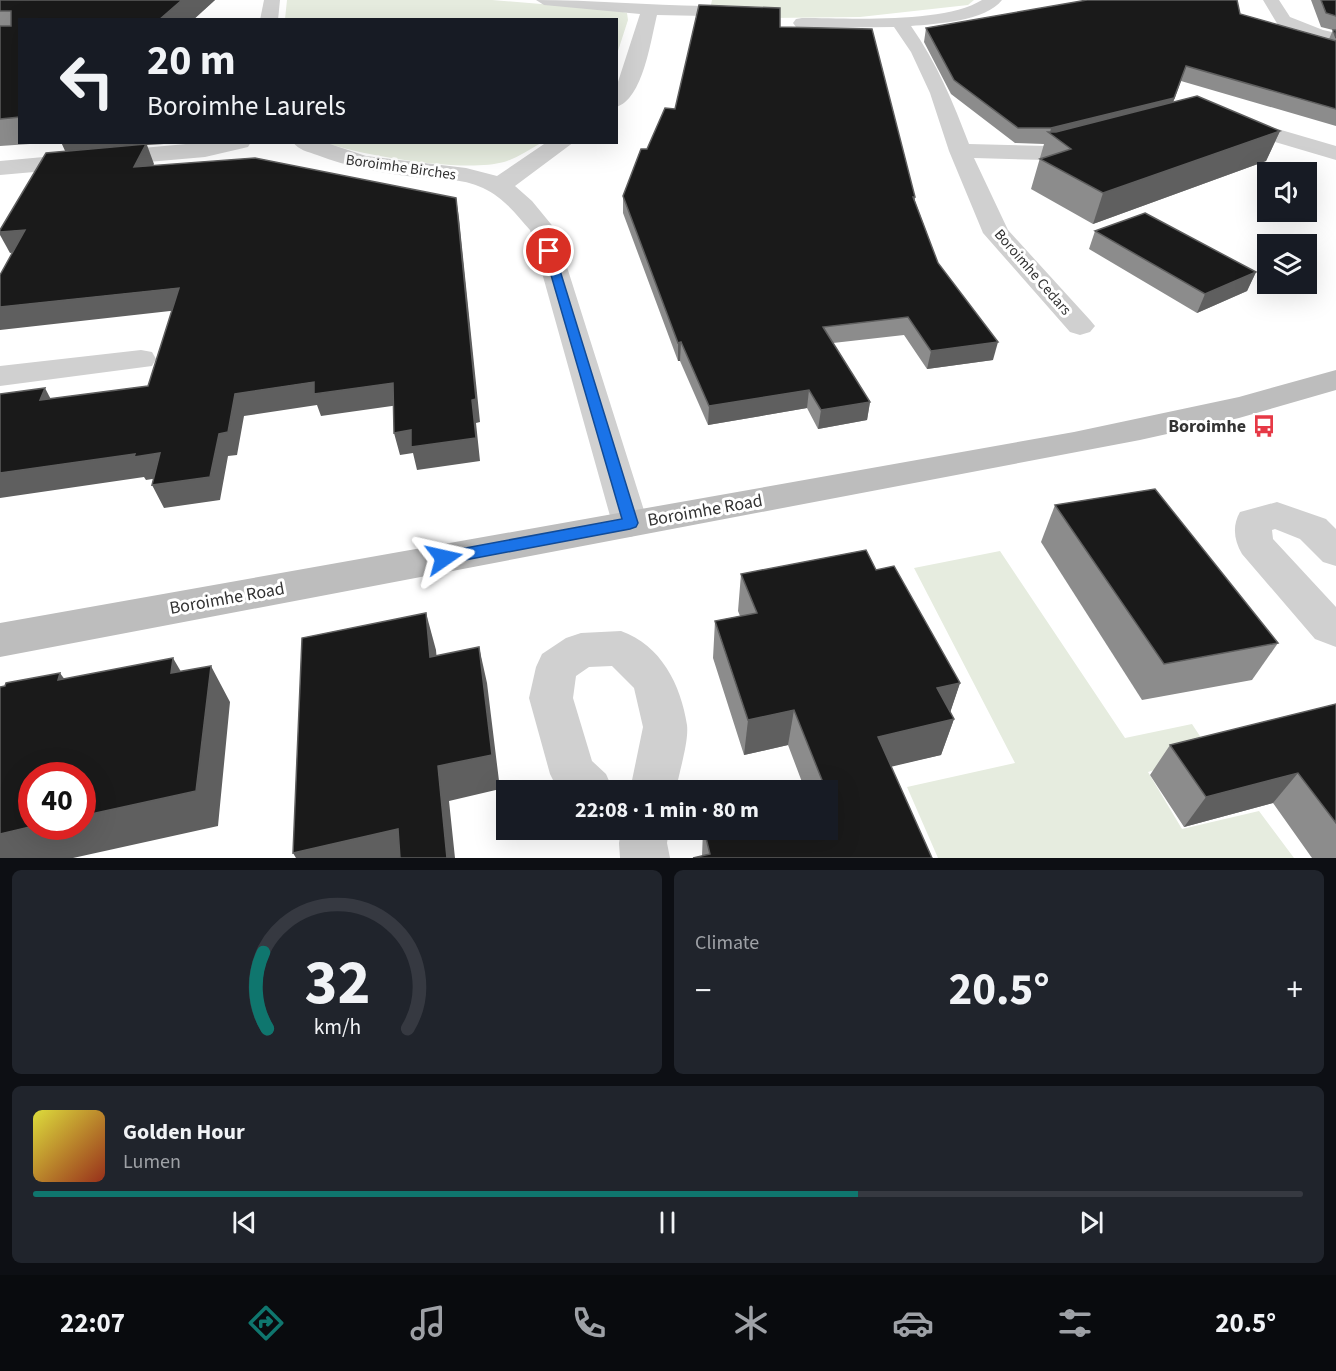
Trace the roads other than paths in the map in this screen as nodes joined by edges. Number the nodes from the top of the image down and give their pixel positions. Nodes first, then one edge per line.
1 (272, 0) edge
2 (544, 0) edge
3 (994, 0) edge
4 (1271, 0) edge
5 (650, 10) junction
6 (705, 10) edge
7 (269, 18) edge
8 (899, 22) junction
9 (802, 23) dead end
10 (1336, 38) edge
11 (618, 99) edge
12 (1217, 120) edge
13 (1102, 140) edge
14 (231, 144) edge
15 (308, 144) edge
16 (560, 144) edge
17 (960, 151) junction
18 (1336, 153) edge
19 (6, 168) edge
20 (499, 186) junction
21 (0, 190) edge
22 (1080, 326) dead end
23 (141, 359) dead end
24 (0, 376) edge
25 (1336, 380) edge
26 (630, 523) junction
27 (1336, 552) edge
28 (1336, 630) edge
29 (0, 640) edge
30 (579, 780) edge
31 (655, 780) edge

1 - 7 street
2 - 5 street
3 - 8 street
4 - 10 street
5 - 6 street
5 - 11 street
8 - 9 street
8 - 17 street, Boroimhe Cedars
12 - 18 street
13 - 17 street
14 - 19 street
15 - 20 street, Boroimhe Birches
16 - 20 street
17 - 22 street, Boroimhe Cedars
19 - 21 street
20 - 26 street
23 - 24 street
25 - 26 street, Boroimhe Road
26 - 29 street, Boroimhe Road
27 - 28 street
30 - 31 street

